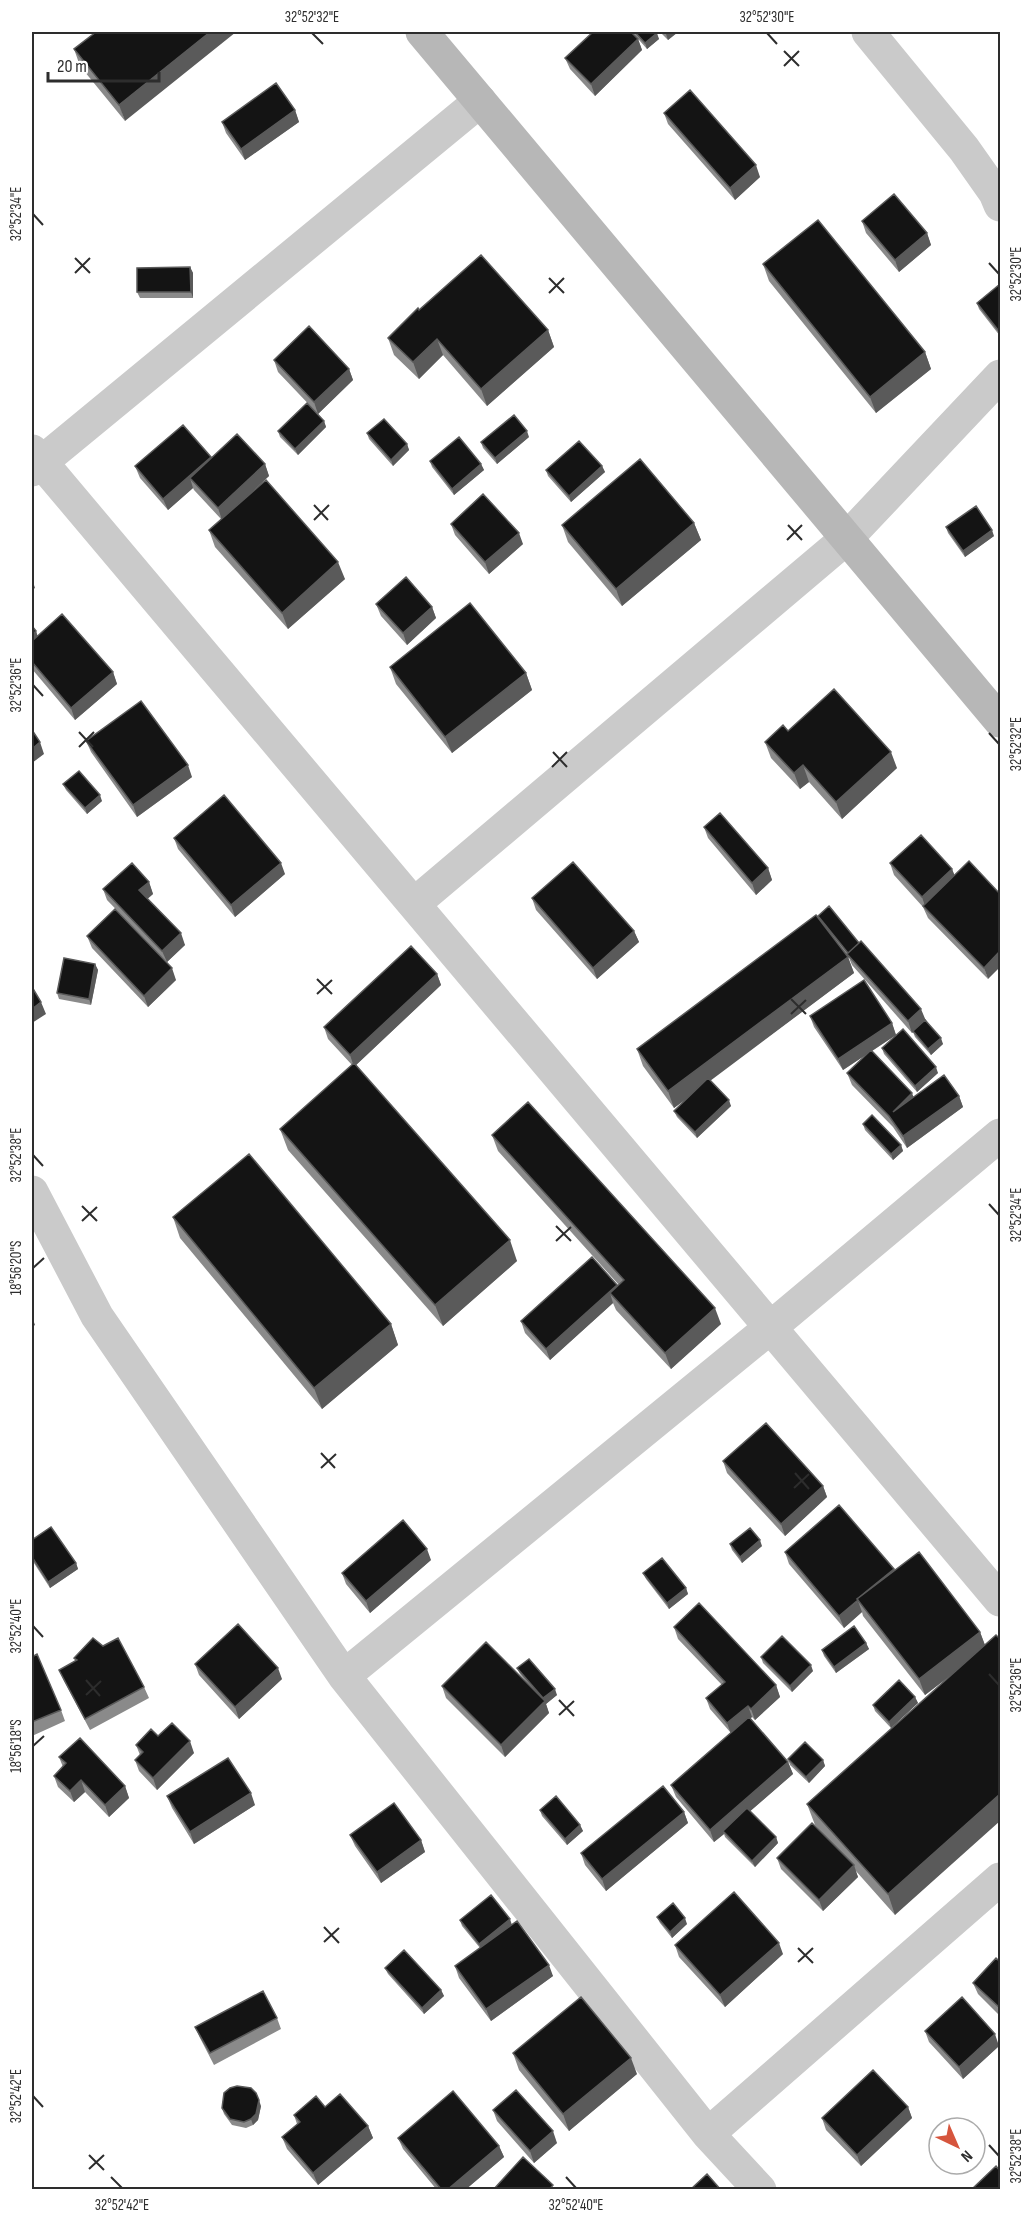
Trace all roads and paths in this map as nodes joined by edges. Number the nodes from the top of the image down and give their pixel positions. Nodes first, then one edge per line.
1 (422, 32) edge
2 (868, 32) edge
3 (480, 101) junction
4 (1000, 205) edge
5 (1000, 376) edge
6 (35, 461) edge
7 (847, 538) junction
8 (1000, 721) edge
9 (414, 904) junction
10 (1000, 1135) edge
11 (32, 1192) edge
12 (771, 1327) junction
13 (1000, 1600) edge
14 (344, 1676) junction
15 (1000, 1879) edge
16 (708, 2133) junction
17 (760, 2190) edge

1 - 3 street
2 - 4 street
3 - 6 street
3 - 7 street
5 - 7 street
6 - 9 street
7 - 8 street
7 - 9 street
9 - 12 street
10 - 12 street
11 - 14 street
12 - 13 street
12 - 14 street
14 - 16 street
15 - 16 street
16 - 17 street

